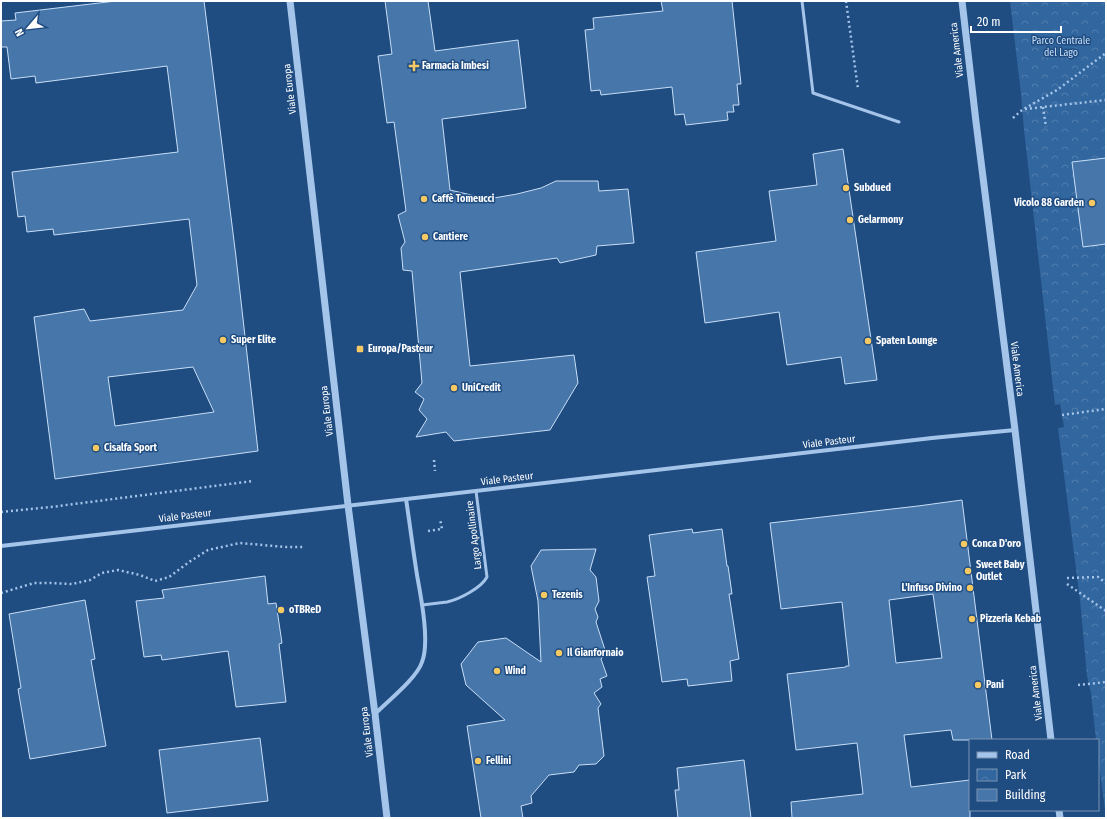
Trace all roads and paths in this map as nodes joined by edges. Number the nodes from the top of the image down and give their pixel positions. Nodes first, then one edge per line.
1 (290, 1) edge
2 (802, 1) edge
3 (846, 1) edge
4 (962, 1) edge
5 (1106, 53) edge
6 (858, 89) dead end
7 (1106, 100) edge
8 (1043, 107) junction
9 (1022, 110) junction
10 (1013, 118) dead end
11 (899, 122) dead end
12 (1046, 127) dead end
13 (1106, 409) edge
14 (1062, 415) dead end
15 (1015, 430) junction
16 (434, 460) dead end
17 (435, 471) dead end
18 (253, 481) dead end
19 (476, 491) junction
20 (406, 499) junction
21 (348, 505) junction
22 (1, 512) edge
23 (440, 519) dead end
24 (426, 531) dead end
25 (1, 546) edge
26 (305, 547) dead end
27 (1067, 578) dead end
28 (1106, 583) edge
29 (1067, 584) dead end
30 (1, 593) edge
31 (422, 605) junction
32 (1106, 611) edge
33 (1106, 682) edge
34 (1078, 686) dead end
35 (375, 714) junction
36 (1051, 739) edge
37 (386, 818) edge

1 - 21 street, Viale Europa
2 - 11 lane
3 - 6 path
4 - 15 street, Viale America
5 - 9 path
7 - 8 path
8 - 9 path
8 - 12 path
9 - 10 path
13 - 14 path
15 - 19 street, Viale Pasteur
15 - 36 street, Viale America
16 - 17 path
18 - 22 path
19 - 20 street, Viale Pasteur
19 - 31 lane, Largo Apollinaire
20 - 21 street, Viale Pasteur
20 - 31 street
21 - 25 street, Viale Pasteur
21 - 35 street, Viale Europa
23 - 24 path
26 - 30 path
27 - 28 path
29 - 32 path
31 - 35 street
33 - 34 path
35 - 37 street, Viale Europa

